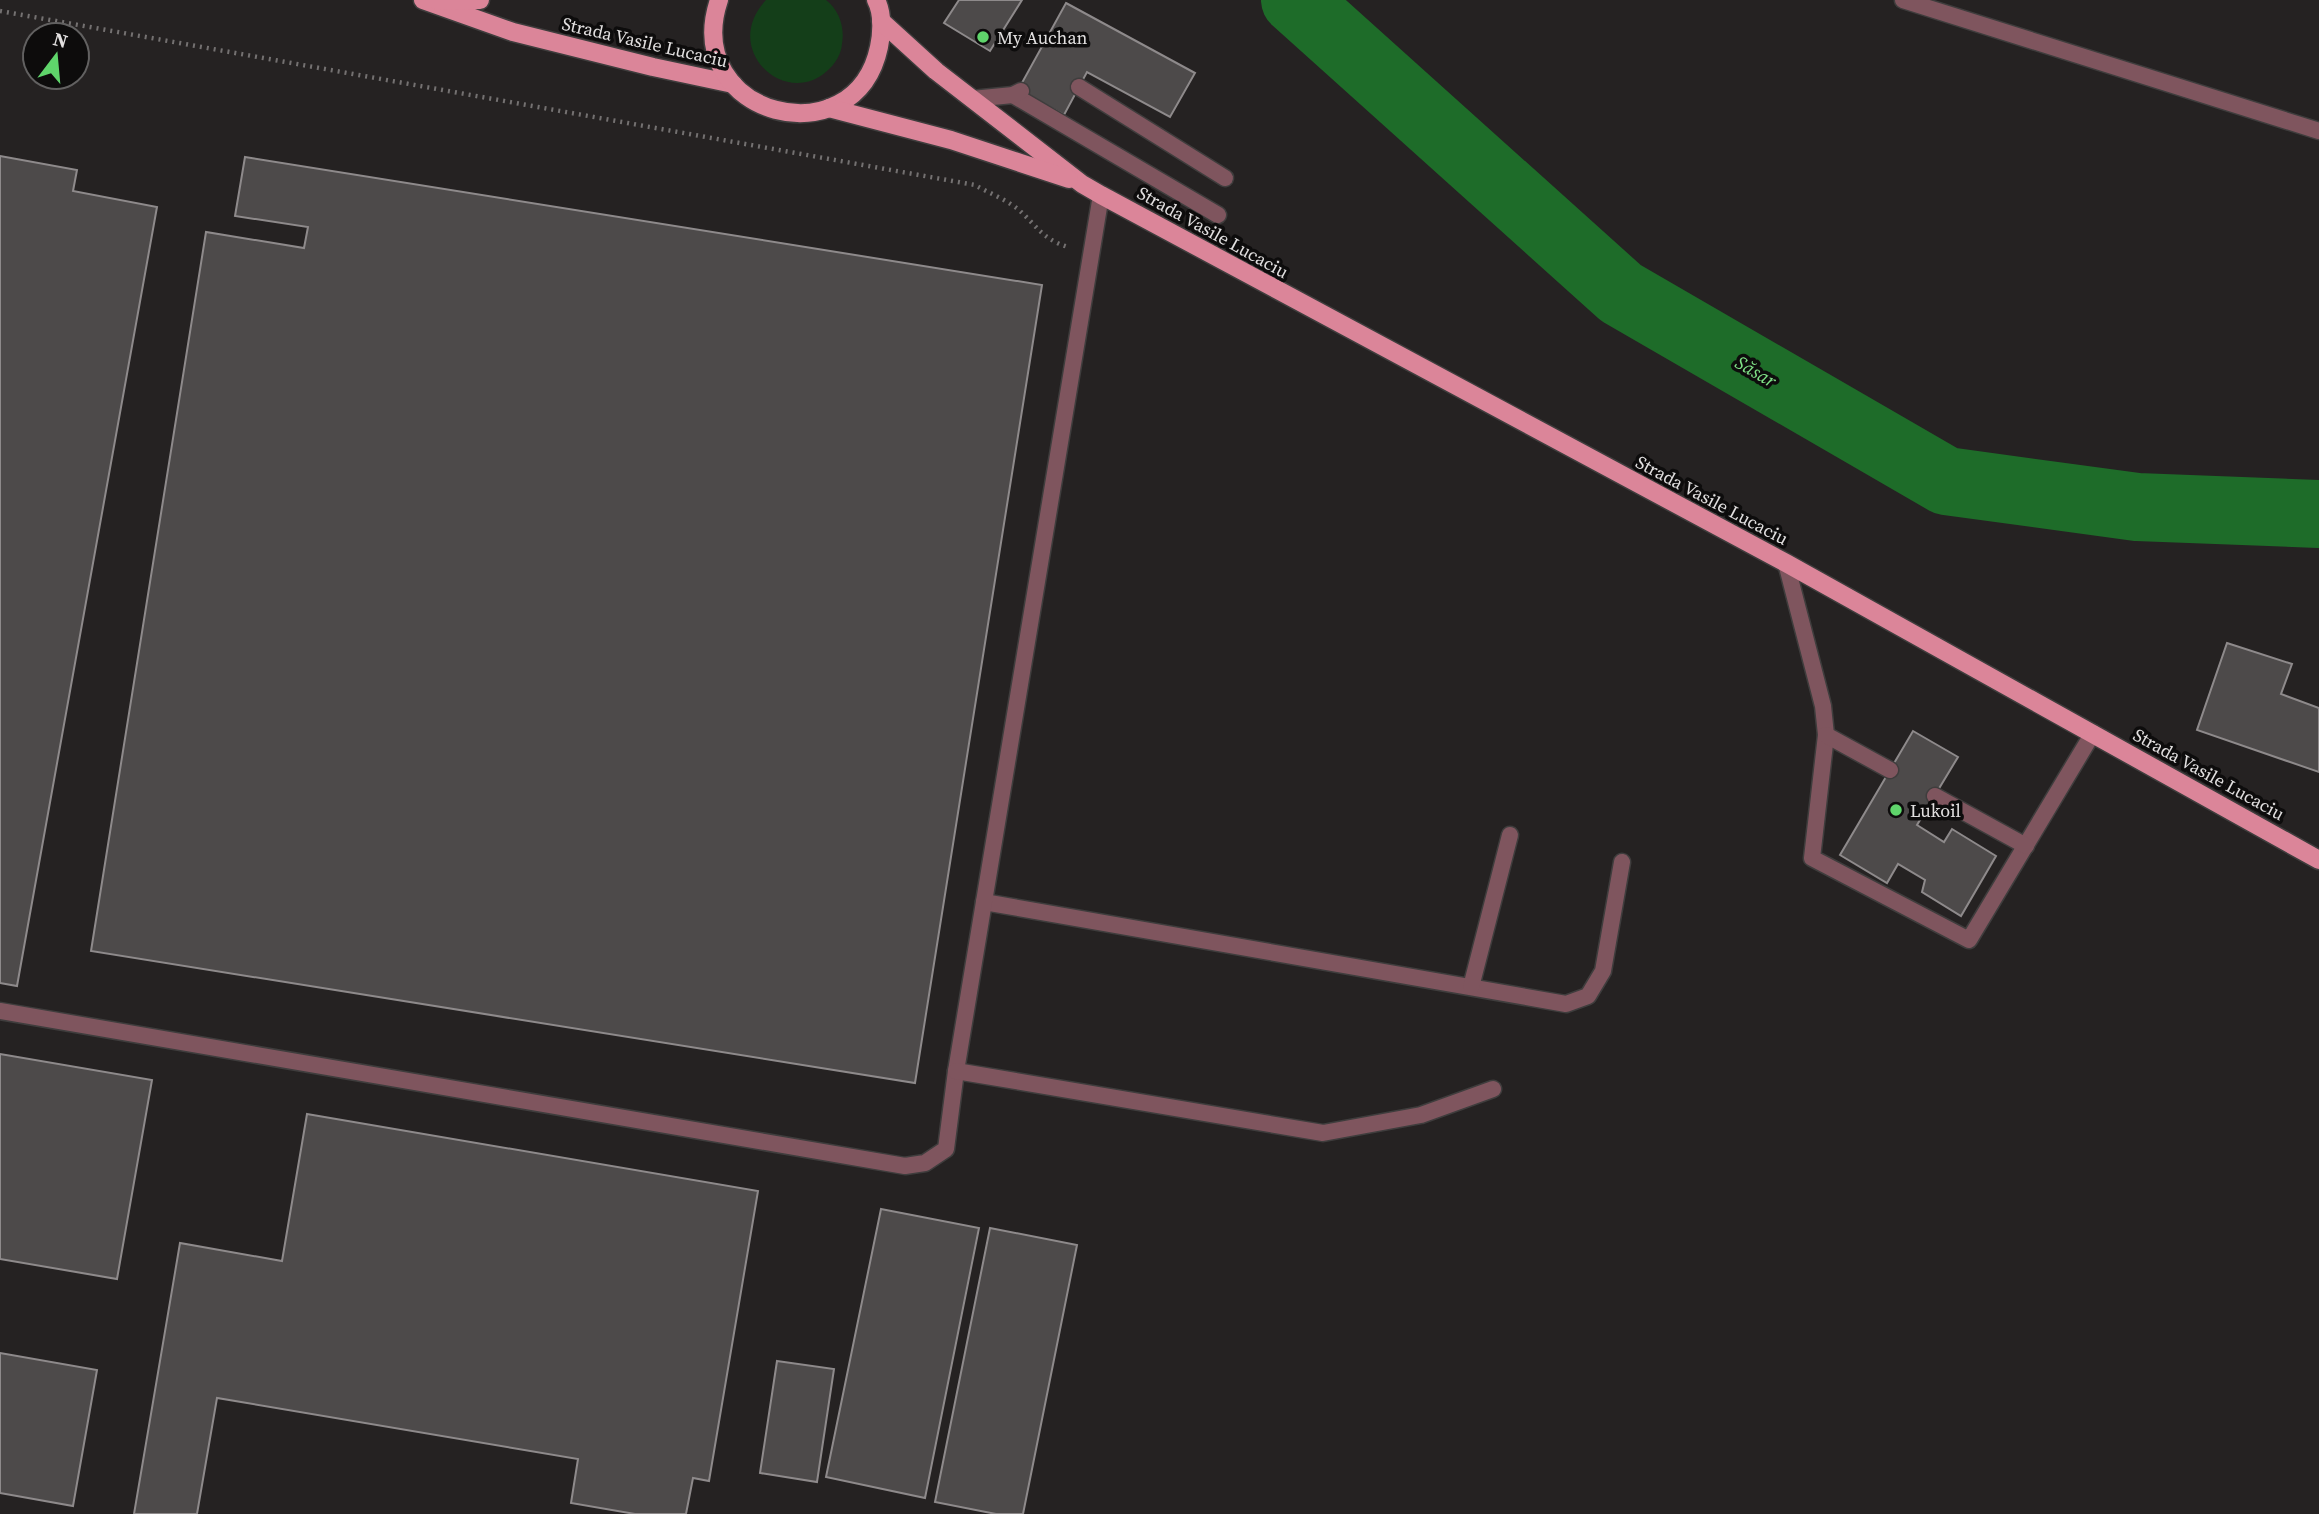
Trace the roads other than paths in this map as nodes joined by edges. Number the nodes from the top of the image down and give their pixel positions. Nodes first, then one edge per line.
1 (480, 0) edge
2 (719, 0) edge
3 (876, 0) edge
4 (1903, 0) edge
5 (426, 1) edge
6 (881, 21) junction
7 (733, 84) junction
8 (1079, 87) dead end
9 (972, 99) junction
10 (830, 108) junction
11 (2319, 131) edge
12 (1226, 178) dead end
13 (1082, 184) junction
14 (1101, 195) junction
15 (1217, 215) dead end
16 (1786, 563) junction
17 (2093, 733) junction
18 (1826, 734) junction
19 (1890, 770) dead end
20 (1935, 796) dead end
21 (1510, 835) dead end
22 (2026, 846) junction
23 (2319, 860) edge
24 (1622, 862) dead end
25 (984, 902) junction
26 (1471, 987) junction
27 (0, 1011) edge
28 (956, 1071) junction
29 (1493, 1089) dead end

1 - 5 main road, Strada Vasile Lucaciu
2 - 7 main road
3 - 6 main road
4 - 11 lane
5 - 7 main road, Strada Vasile Lucaciu
6 - 9 main road, Strada Vasile Lucaciu
6 - 10 main road
7 - 10 main road
8 - 12 lane
9 - 13 main road, Strada Vasile Lucaciu
9 - 15 lane
10 - 13 main road, Strada Vasile Lucaciu
13 - 14 main road, Strada Vasile Lucaciu
14 - 16 main road, Strada Vasile Lucaciu
14 - 25 lane
16 - 17 main road, Strada Vasile Lucaciu
16 - 18 lane
17 - 22 lane
17 - 23 main road, Strada Vasile Lucaciu
18 - 19 lane
18 - 22 lane
20 - 22 lane
21 - 26 lane
24 - 26 lane
25 - 26 lane
25 - 28 lane
27 - 28 lane
28 - 29 lane

